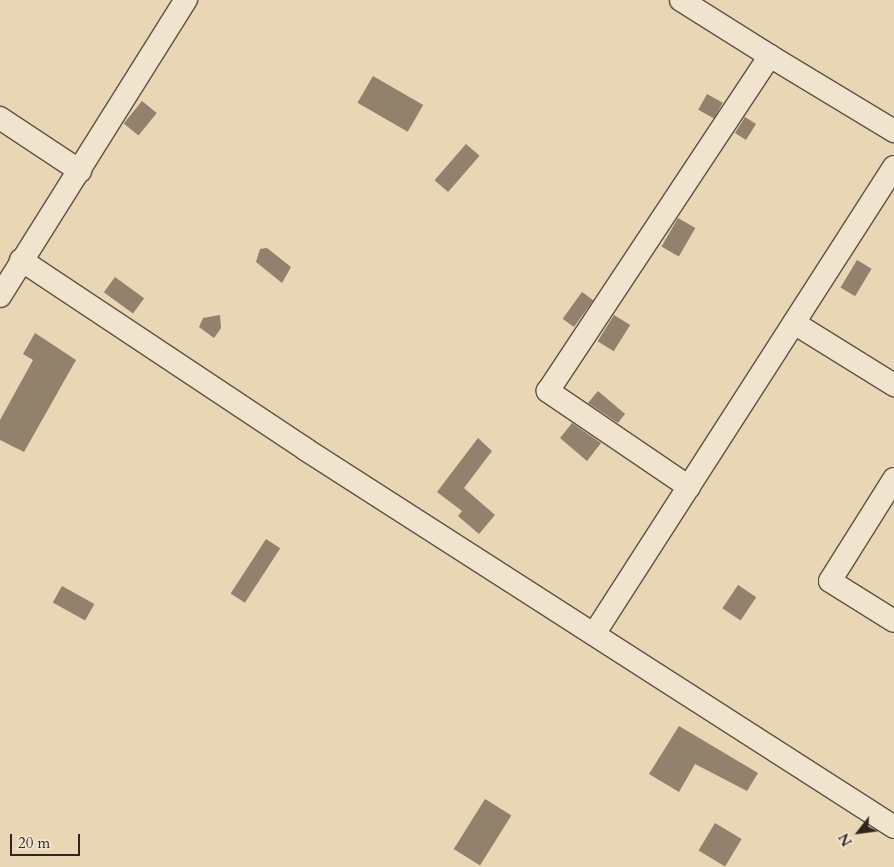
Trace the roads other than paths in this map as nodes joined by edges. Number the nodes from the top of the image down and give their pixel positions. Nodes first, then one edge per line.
1 (186, 0) edge
2 (681, 0) edge
3 (770, 56) junction
4 (0, 118) edge
5 (894, 131) edge
6 (894, 167) edge
7 (80, 171) junction
8 (21, 260) junction
9 (0, 296) edge
10 (794, 323) junction
11 (894, 385) edge
12 (894, 479) edge
13 (689, 487) junction
14 (894, 621) edge
15 (594, 634) junction
16 (891, 818) edge

1 - 7 street
2 - 3 street
3 - 5 street
3 - 13 street
4 - 7 street
6 - 10 street
7 - 8 street
8 - 9 street
8 - 15 street
10 - 11 street
10 - 13 street
12 - 14 street
13 - 15 street
15 - 16 street

